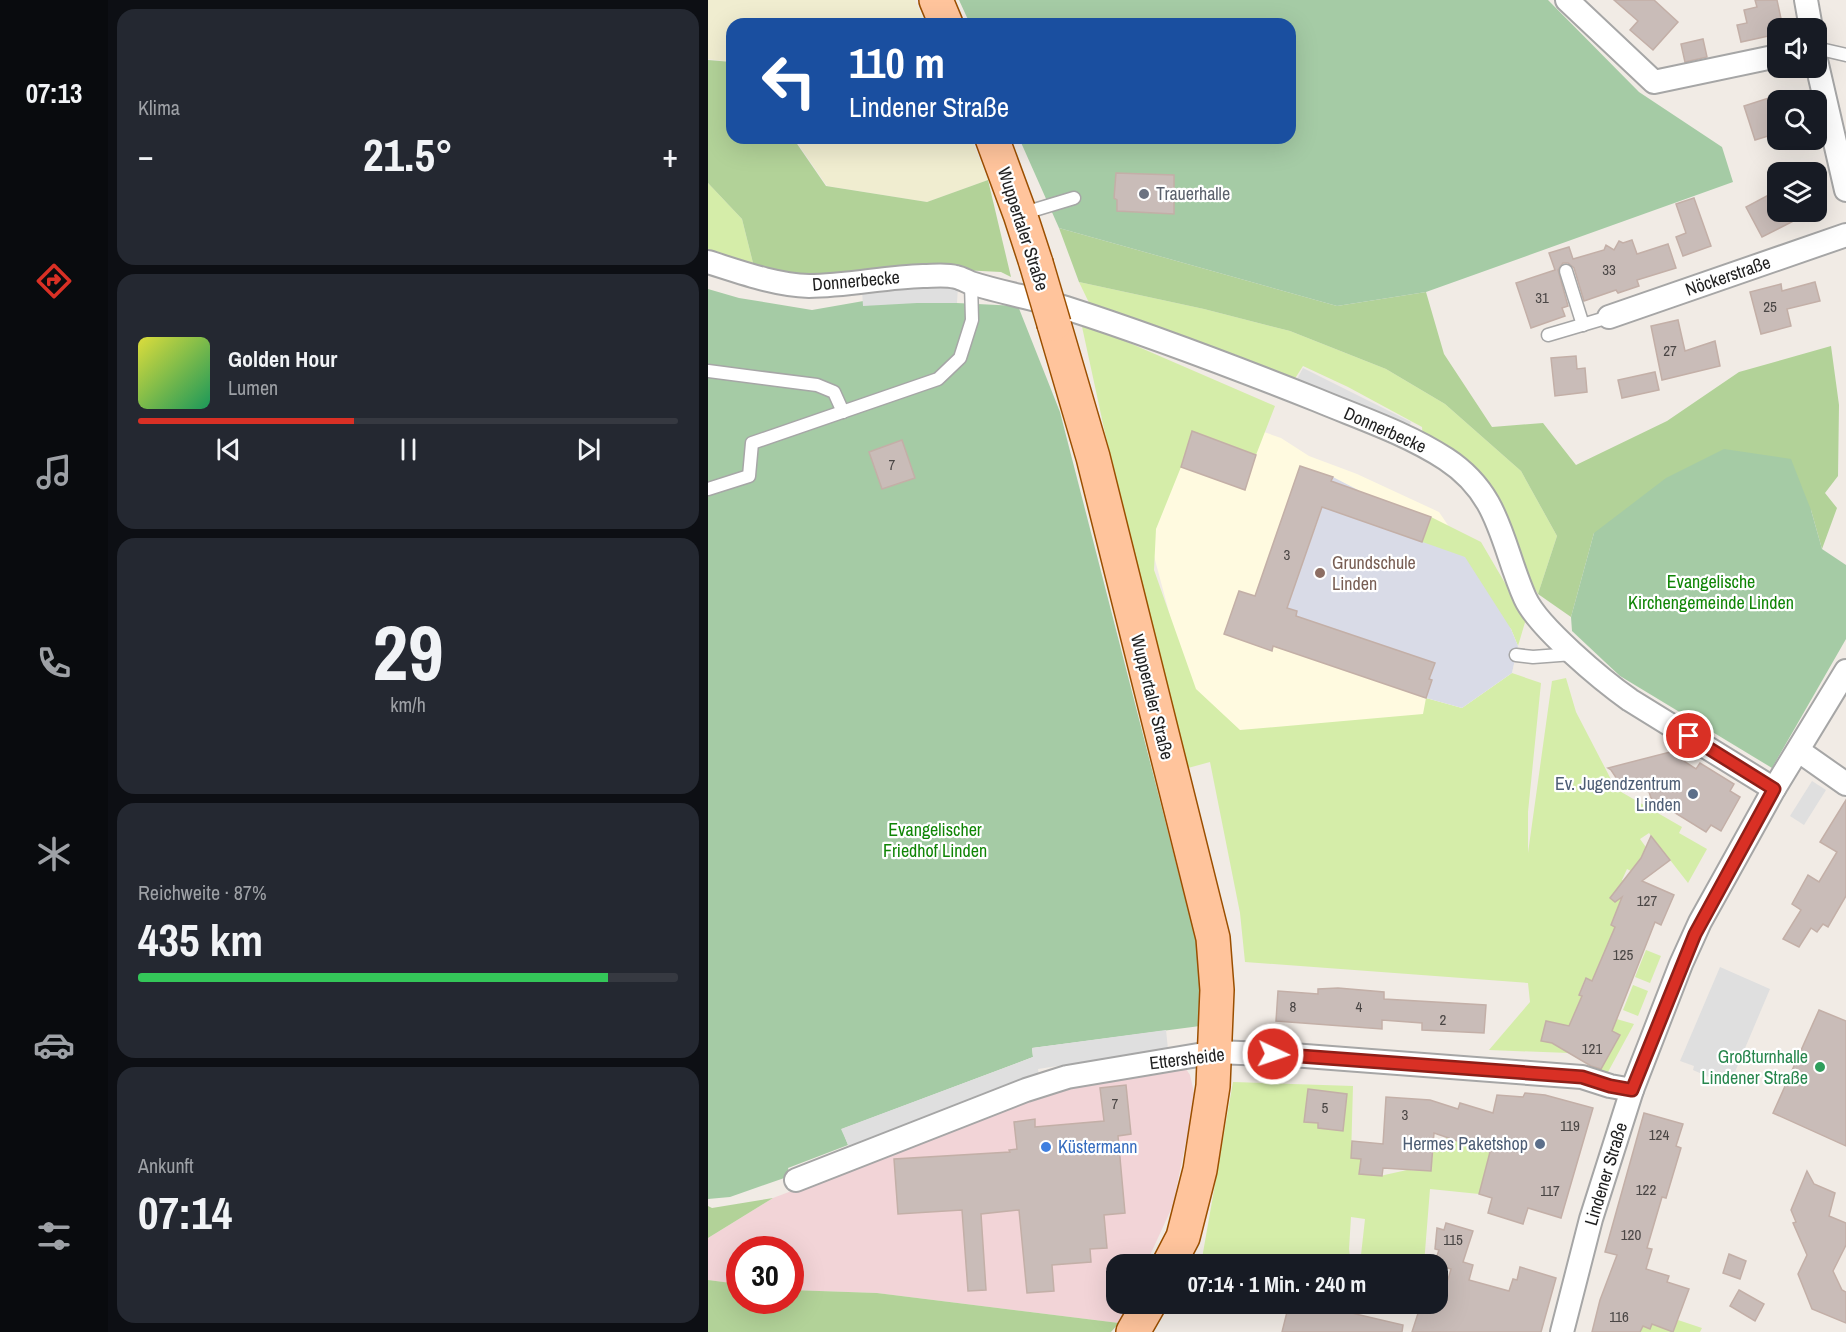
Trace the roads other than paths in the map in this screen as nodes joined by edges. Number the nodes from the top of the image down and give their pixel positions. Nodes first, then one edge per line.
1 (936, 0) edge
2 (1567, 0) edge
3 (1806, 0) edge
4 (944, 18) edge
5 (1809, 18) edge
6 (1827, 51) edge
7 (1846, 55) edge
8 (1767, 58) edge
9 (1820, 78) edge
10 (994, 144) edge
11 (1846, 190) edge
12 (1074, 198) dead end
13 (1020, 214) junction
14 (1846, 235) edge
15 (708, 262) edge
16 (1566, 271) dead end
17 (971, 283) junction
18 (1610, 317) joint
19 (1582, 325) junction
20 (1548, 335) dead end
21 (708, 370) edge
22 (843, 412) junction
23 (708, 489) edge
24 (1574, 654) junction
25 (1516, 655) dead end
26 (1846, 671) edge
27 (1799, 751) junction
28 (1846, 784) edge
29 (1774, 789) junction
30 (1216, 1052) junction
31 (1632, 1090) junction
32 (795, 1180) dead end
33 (1174, 1254) edge
34 (1143, 1314) edge
35 (1133, 1332) edge
36 (1562, 1332) edge

1 - 4 main road
2 - 8 street
3 - 5 street
6 - 7 lane
9 - 11 street
10 - 13 main road, Wuppertaler Straße
12 - 13 lane
13 - 30 main road, Wuppertaler Straße, bridge
14 - 18 street, Nöckerstraße
15 - 17 street, Donnerbecke
16 - 19 lane
17 - 22 lane
17 - 24 street, Donnerbecke
18 - 19 lane
19 - 20 lane
21 - 22 lane
22 - 23 lane
24 - 25 lane
24 - 29 street, Donnerbecke
26 - 27 street, Lindener Straße
27 - 28 street
27 - 29 street, Lindener Straße
29 - 31 street, Lindener Straße
30 - 31 street, Ettersheide
30 - 32 street, Ettersheide
30 - 33 main road, Wuppertaler Straße
31 - 36 street, Lindener Straße
34 - 35 main road

